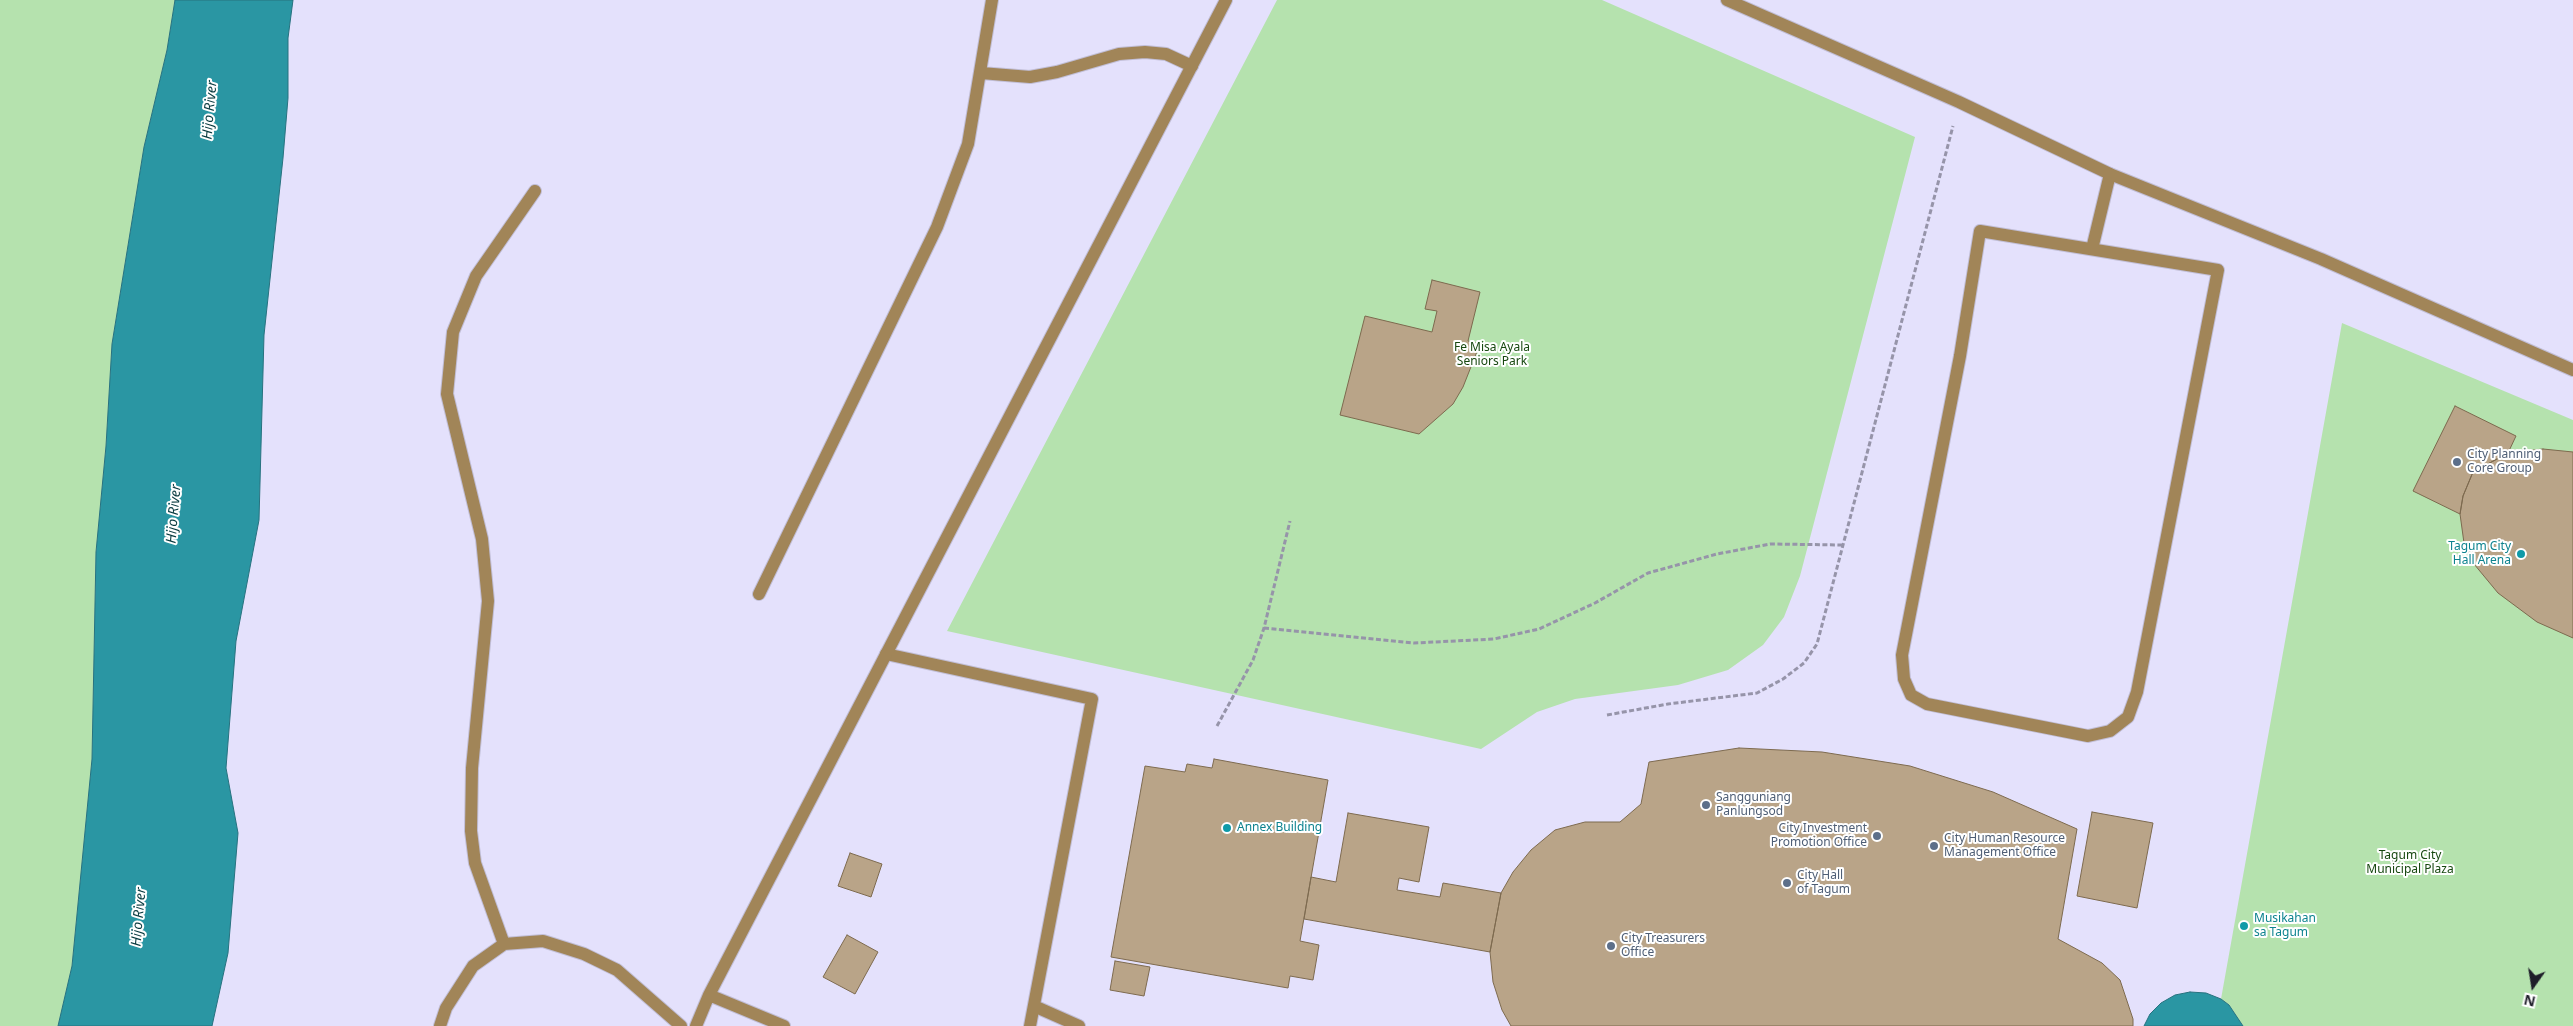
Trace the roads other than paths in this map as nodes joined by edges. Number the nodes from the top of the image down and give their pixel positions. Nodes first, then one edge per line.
1 (992, 0) edge
2 (1226, 0) edge
3 (1727, 0) edge
4 (1192, 66) junction
5 (980, 73) junction
6 (2110, 174) junction
7 (535, 191) dead end
8 (2092, 249) junction
9 (2573, 370) edge
10 (758, 594) dead end
11 (886, 654) junction
12 (504, 944) junction
13 (710, 995) junction
14 (1034, 1006) junction
15 (440, 1026) edge
16 (681, 1026) edge
17 (696, 1026) edge
18 (784, 1026) edge
19 (1030, 1026) edge
20 (1079, 1026) edge

1 - 5 street
2 - 4 street
3 - 6 street
4 - 5 street
4 - 11 street
5 - 10 street
6 - 8 street
6 - 9 street
7 - 12 street
8 - 8 street
11 - 13 street
11 - 14 street
12 - 15 street
12 - 16 street
13 - 17 street
13 - 18 street
14 - 19 street
14 - 20 street

